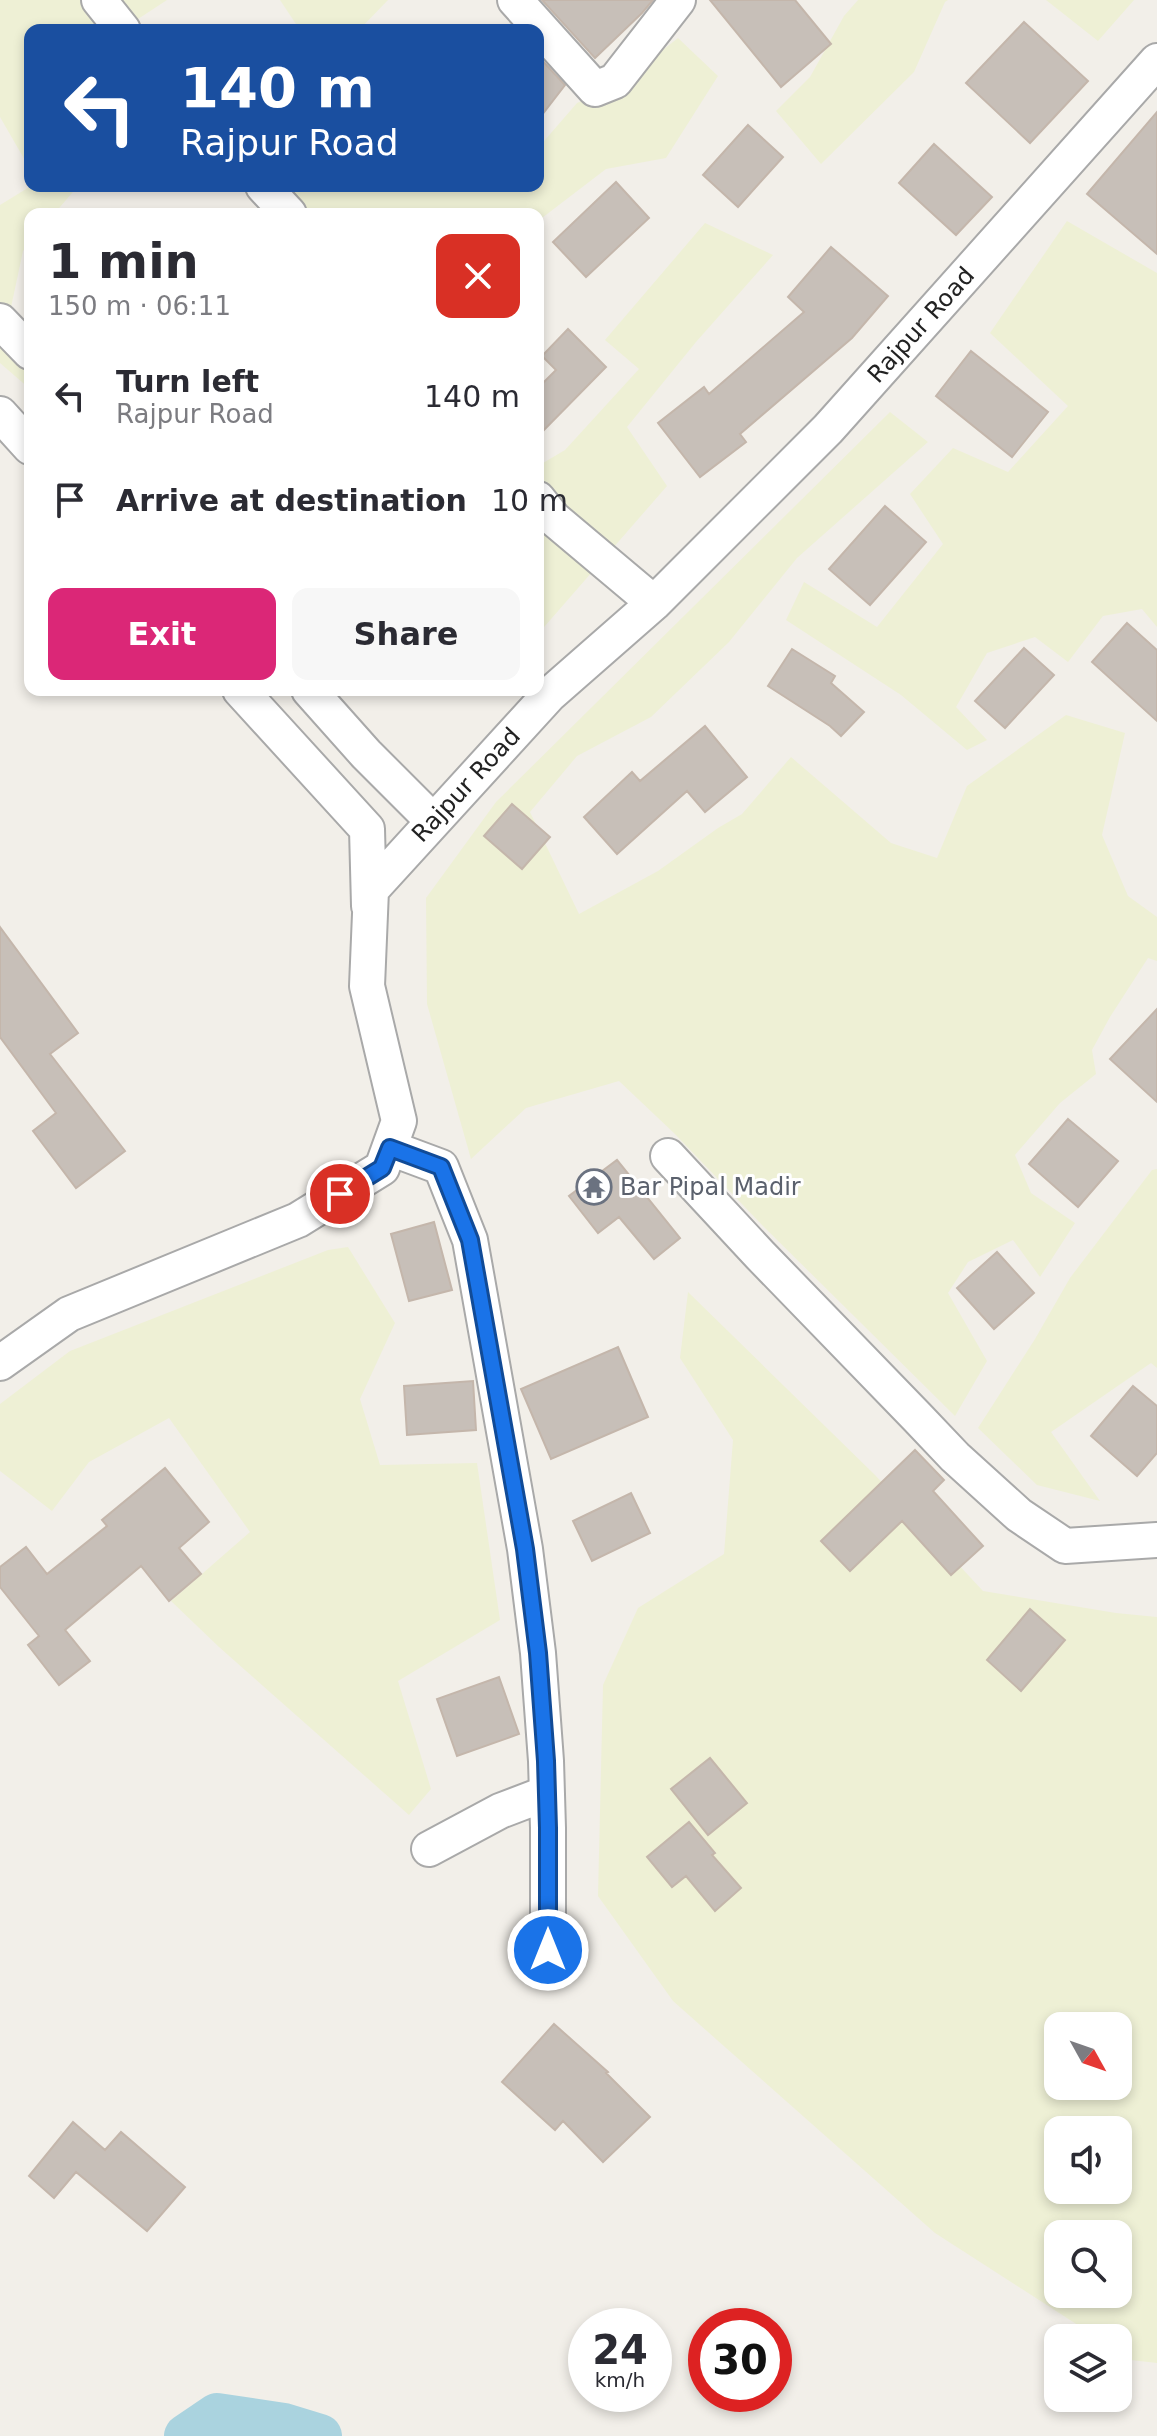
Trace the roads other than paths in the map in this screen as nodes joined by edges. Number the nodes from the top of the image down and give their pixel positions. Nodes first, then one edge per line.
1 (99, 0) edge
2 (515, 0) edge
3 (678, 0) edge
4 (118, 24) edge
5 (537, 24) edge
6 (544, 32) edge
7 (1157, 61) edge
8 (269, 192) edge
9 (283, 208) edge
10 (0, 321) edge
11 (24, 346) edge
12 (0, 414) edge
13 (24, 440) edge
14 (544, 506) edge
15 (654, 603) junction
16 (245, 696) edge
17 (314, 696) edge
18 (433, 821) junction
19 (370, 922) junction
20 (390, 1148) junction
21 (668, 1156) dead end
22 (0, 1363) edge
23 (1157, 1540) edge
24 (547, 1793) junction
25 (429, 1849) dead end
26 (548, 1950) dead end

1 - 4 street
2 - 5 street
3 - 6 street
7 - 15 street, Rajpur Road
8 - 9 street
10 - 11 street
12 - 13 street
14 - 15 street
15 - 18 street, Rajpur Road
16 - 19 street
17 - 18 street
18 - 19 street, Rajpur Road
19 - 20 street, Rajpur Road
20 - 22 street, Rajpur Road
20 - 24 street
21 - 23 street
24 - 25 street
24 - 26 street

